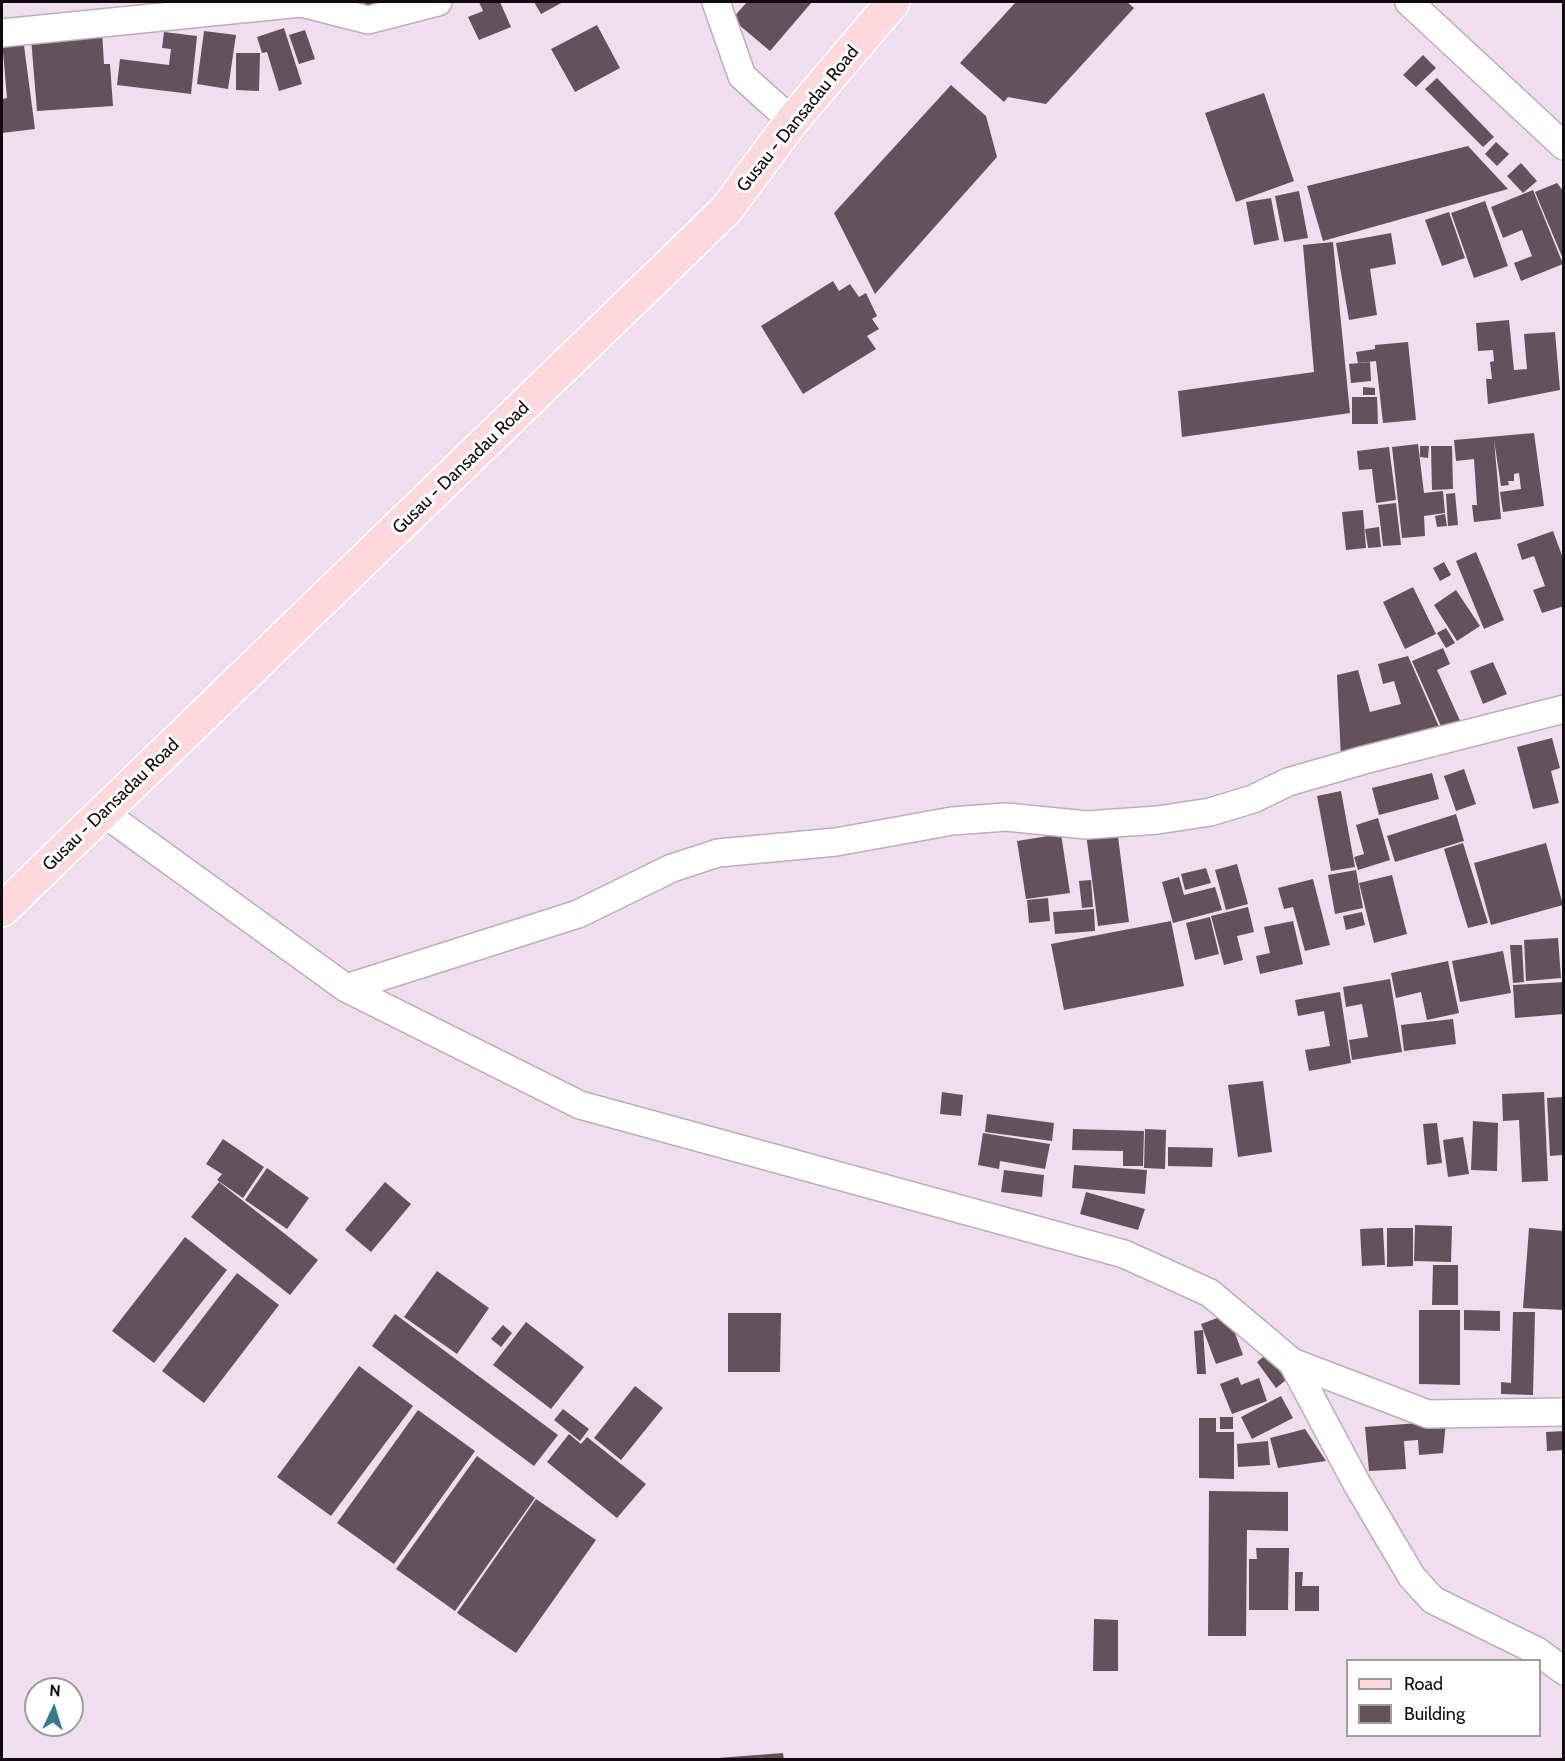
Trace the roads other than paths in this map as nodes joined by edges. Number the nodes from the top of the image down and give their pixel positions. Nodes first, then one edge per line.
1 (132, 2) edge
2 (438, 2) edge
3 (716, 2) edge
4 (893, 2) edge
5 (1409, 2) edge
6 (161, 18) junction
7 (2, 33) edge
8 (792, 121) junction
9 (1563, 146) edge
10 (1563, 709) edge
11 (104, 813) junction
12 (2, 909) edge
13 (346, 988) junction
14 (1292, 1362) junction
15 (1563, 1412) edge
16 (1563, 1671) edge

1 - 6 street
2 - 6 street
3 - 8 street
4 - 8 main road, Gusau - Dansadau Road
5 - 9 street
6 - 7 street
8 - 11 main road, Gusau - Dansadau Road
10 - 13 street
11 - 12 main road, Gusau - Dansadau Road
11 - 13 street
13 - 14 street
14 - 15 street
14 - 16 street

